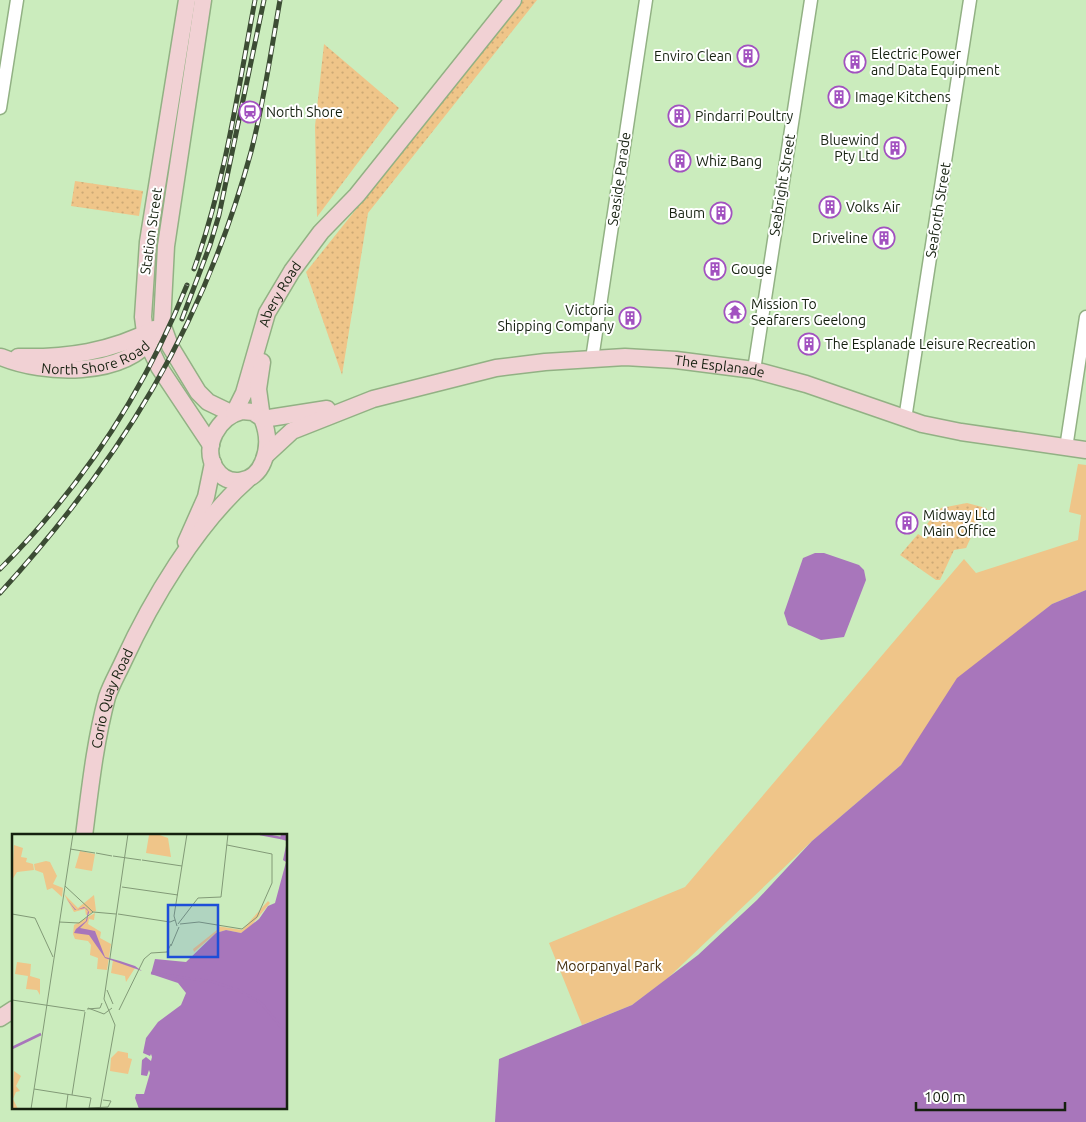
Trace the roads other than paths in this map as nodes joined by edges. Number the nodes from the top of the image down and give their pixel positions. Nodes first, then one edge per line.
1 (17, 0) edge
2 (187, 0) edge
3 (203, 0) edge
4 (513, 0) edge
5 (646, 0) edge
6 (811, 0) edge
7 (970, 0) edge
8 (0, 108) edge
9 (357, 195) junction
10 (1086, 317) edge
11 (162, 324) junction
12 (146, 339) junction
13 (0, 357) edge
14 (592, 359) junction
15 (754, 370) junction
16 (347, 407) junction
17 (234, 413) junction
18 (262, 418) junction
19 (905, 419) junction
20 (211, 445) junction
21 (1066, 448) junction
22 (1086, 450) edge
23 (266, 455) junction
24 (213, 463) junction
25 (247, 480) junction
26 (173, 572) junction
27 (84, 834) edge
28 (12, 1010) edge
29 (0, 1018) edge
30 (12, 1020) edge
31 (0, 1027) edge

1 - 8 street
2 - 12 main road, Station Street
3 - 11 main road, Station Street
4 - 9 main road, Abery Road
5 - 14 street, Seaside Parade
6 - 15 street, Seabright Street
7 - 19 street, Seaforth Street
9 - 17 main road, Abery Road
9 - 18 main road, Abery Road
10 - 21 street
11 - 12 main road, North Shore Road
11 - 17 main road, Station Street
12 - 13 main road, North Shore Road
12 - 20 main road, Station Street
14 - 15 main road, The Esplanade
14 - 16 main road, The Esplanade
15 - 19 main road, The Esplanade
16 - 18 main road, The Esplanade
16 - 23 main road, The Esplanade
17 - 18 main road
17 - 20 main road
18 - 23 main road
19 - 21 main road, The Esplanade
20 - 24 main road
21 - 22 main road, The Esplanade
23 - 25 main road
24 - 25 main road
24 - 26 main road, Corio Quay Road
25 - 26 main road, Corio Quay Road
26 - 27 main road, Corio Quay Road
28 - 29 main road
30 - 31 main road

